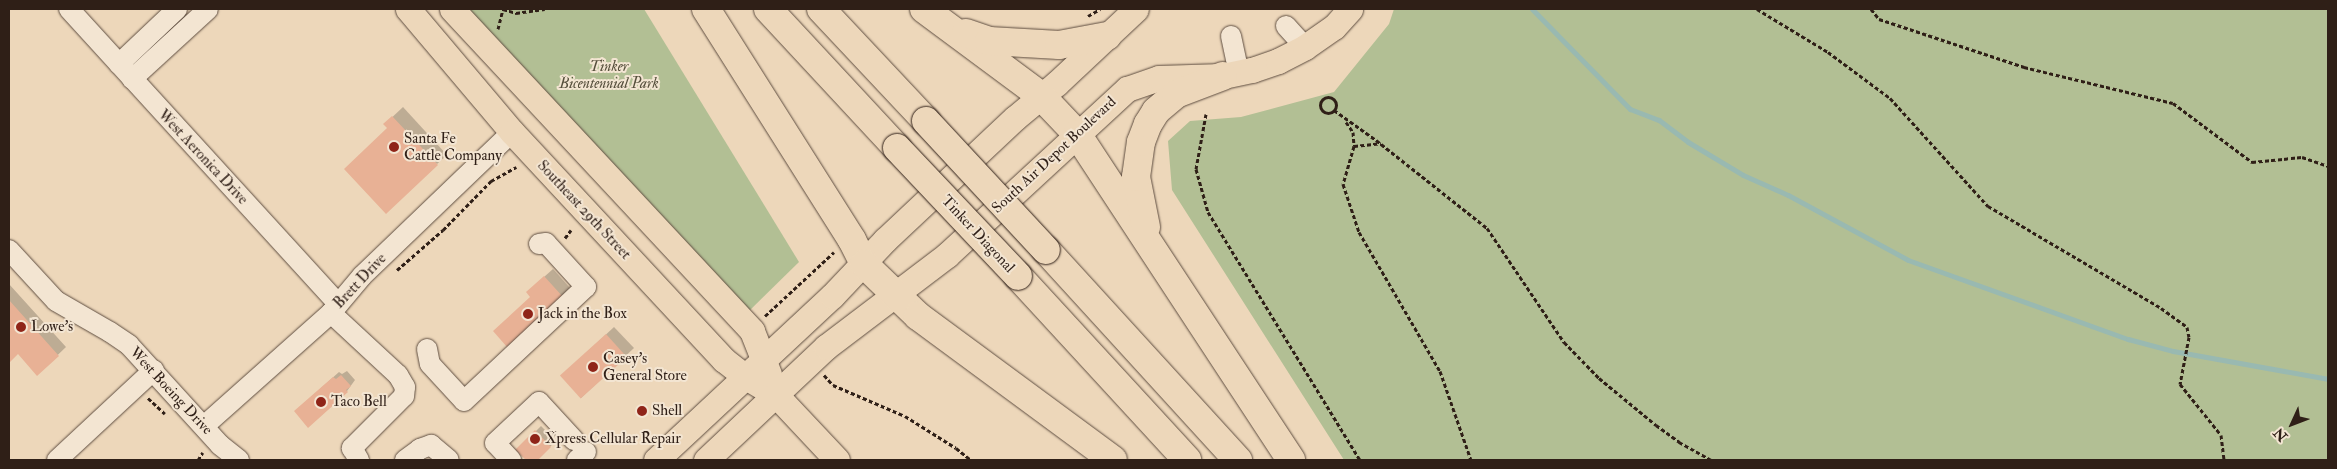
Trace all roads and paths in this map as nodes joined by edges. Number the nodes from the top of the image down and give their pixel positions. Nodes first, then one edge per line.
1 (69, 9) edge
2 (177, 9) edge
3 (208, 9) edge
4 (408, 9) edge
5 (452, 9) edge
6 (503, 9) edge
7 (545, 9) edge
8 (706, 9) edge
9 (768, 9) edge
10 (821, 9) edge
11 (924, 9) edge
12 (1136, 9) edge
13 (1350, 9) edge
14 (1757, 9) edge
15 (1871, 9) edge
16 (1286, 26) dead end
17 (951, 28) junction
18 (1107, 36) junction
19 (1231, 36) dead end
20 (1305, 46) junction
21 (118, 64) junction
22 (1231, 75) junction
23 (132, 79) junction
24 (1041, 96) junction
25 (1334, 110) junction
26 (1206, 114) dead end
27 (1344, 119) junction
28 (512, 132) junction
29 (1077, 134) junction
30 (1381, 143) junction
31 (1354, 146) junction
32 (2328, 166) edge
33 (516, 167) dead end
34 (1149, 241) junction
35 (539, 244) dead end
36 (9, 250) edge
37 (864, 264) junction
38 (391, 274) dead end
39 (895, 295) junction
40 (335, 308) junction
41 (763, 318) dead end
42 (787, 337) junction
43 (427, 349) dead end
44 (764, 360) junction
45 (811, 361) junction
46 (154, 370) junction
47 (746, 377) junction
48 (776, 395) junction
49 (204, 426) junction
50 (205, 450) dead end
51 (579, 451) edge
52 (57, 460) edge
53 (198, 460) edge
54 (239, 460) edge
55 (359, 460) edge
56 (405, 460) edge
57 (449, 460) edge
58 (511, 460) edge
59 (656, 460) edge
60 (706, 460) edge
61 (837, 460) edge
62 (971, 460) edge
63 (1112, 460) edge
64 (1187, 460) edge
65 (1238, 460) edge
66 (1291, 460) edge
67 (1360, 460) edge
68 (1472, 460) edge
69 (1711, 460) edge
70 (2224, 460) edge

1 - 21 street, West Aeronica Drive
2 - 21 street
3 - 23 street
4 - 28 main road, Southeast 29th Street
5 - 44 main road, Southeast 29th Street
6 - 7 path
8 - 37 highway
9 - 64 highway, Tinker Diagonal, bridge
10 - 65 highway, bridge
11 - 17 highway
12 - 18 main road
13 - 20 main road, South Air Depot Boulevard
14 - 70 path
15 - 32 path
16 - 20 street
17 - 18 highway
17 - 24 highway
18 - 24 main road
19 - 22 street
20 - 22 main road, South Air Depot Boulevard
21 - 23 street, West Aeronica Drive
22 - 29 main road, South Air Depot Boulevard
22 - 34 highway
23 - 40 street, West Aeronica Drive
24 - 29 highway
24 - 37 main road
25 - 25 path
25 - 27 path
26 - 67 path
27 - 30 path
27 - 31 path
28 - 40 street, Brett Drive
28 - 47 main road, Southeast 29th Street
29 - 34 highway
29 - 39 main road, South Air Depot Boulevard
30 - 31 path
30 - 69 path
31 - 68 path
33 - 38 path
34 - 66 highway
35 - 43 street
36 - 46 street, West Boeing Drive
37 - 39 highway
37 - 42 main road
39 - 45 main road, South Air Depot Boulevard
39 - 63 highway
40 - 49 street, Brett Drive
40 - 55 street, West Aeronica Drive
41 - 42 path
42 - 44 main road
44 - 47 main road
44 - 48 main road, Southeast 29th Street
45 - 48 main road, South Air Depot Boulevard
45 - 62 path
46 - 49 street, West Boeing Drive
46 - 52 street
47 - 48 main road, Southeast 29th Street
47 - 59 main road
48 - 60 main road, South Air Depot Boulevard
48 - 61 main road, Southeast 29th Street
49 - 54 street, West Boeing Drive
50 - 53 path
51 - 58 street
56 - 57 street

